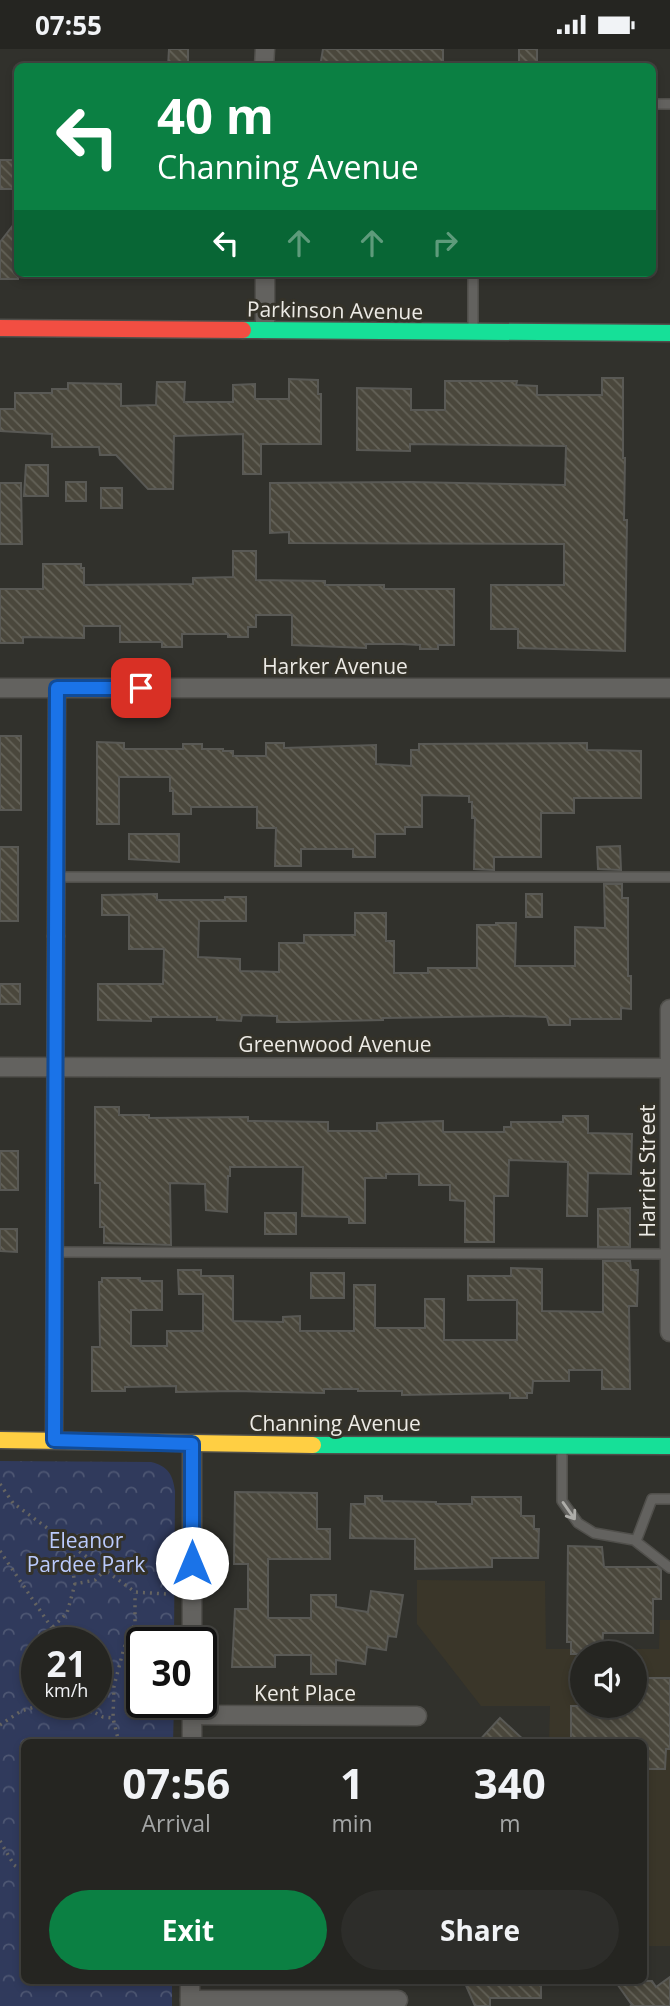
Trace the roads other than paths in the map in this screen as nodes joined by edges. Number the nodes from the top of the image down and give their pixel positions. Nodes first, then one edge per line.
1 (265, 277) edge
2 (473, 277) edge
3 (0, 328) edge
4 (265, 329) junction
5 (472, 333) junction
6 (670, 333) edge
7 (0, 688) edge
8 (57, 688) junction
9 (670, 688) edge
10 (57, 877) junction
11 (670, 877) edge
12 (670, 1009) edge
13 (0, 1067) edge
14 (56, 1067) junction
15 (670, 1068) edge
16 (54, 1252) junction
17 (670, 1254) edge
18 (670, 1332) edge
19 (0, 1440) edge
20 (54, 1440) junction
21 (192, 1444) junction
22 (562, 1445) junction
23 (670, 1446) edge
24 (670, 1499) edge
25 (636, 1541) junction
26 (670, 1569) edge
27 (192, 1627) edge
28 (217, 1710) edge
29 (417, 1716) dead end
30 (192, 1718) edge
31 (192, 1739) edge
32 (190, 1984) edge
33 (398, 2000) dead end
34 (190, 2003) edge

1 - 4 street
2 - 5 lane
3 - 4 street, Parkinson Avenue
4 - 5 street, Parkinson Avenue
5 - 6 street, Parkinson Avenue
7 - 8 street, Harker Avenue
8 - 9 street, Harker Avenue
8 - 10 street
10 - 11 lane
10 - 14 street
12 - 15 street, Harriet Street
13 - 14 street, Greenwood Avenue
14 - 15 street, Greenwood Avenue
14 - 16 street
15 - 17 street, Harriet Street
16 - 17 lane
16 - 20 street
17 - 18 street, Harriet Street
19 - 20 street, Channing Avenue
20 - 21 street, Channing Avenue
21 - 22 street, Channing Avenue
21 - 27 street
22 - 23 street, Channing Avenue
22 -> 25 lane
24 - 25 lane
25 - 26 lane
28 - 29 street, Kent Place
30 - 31 street
32 - 34 street
33 - 34 street

